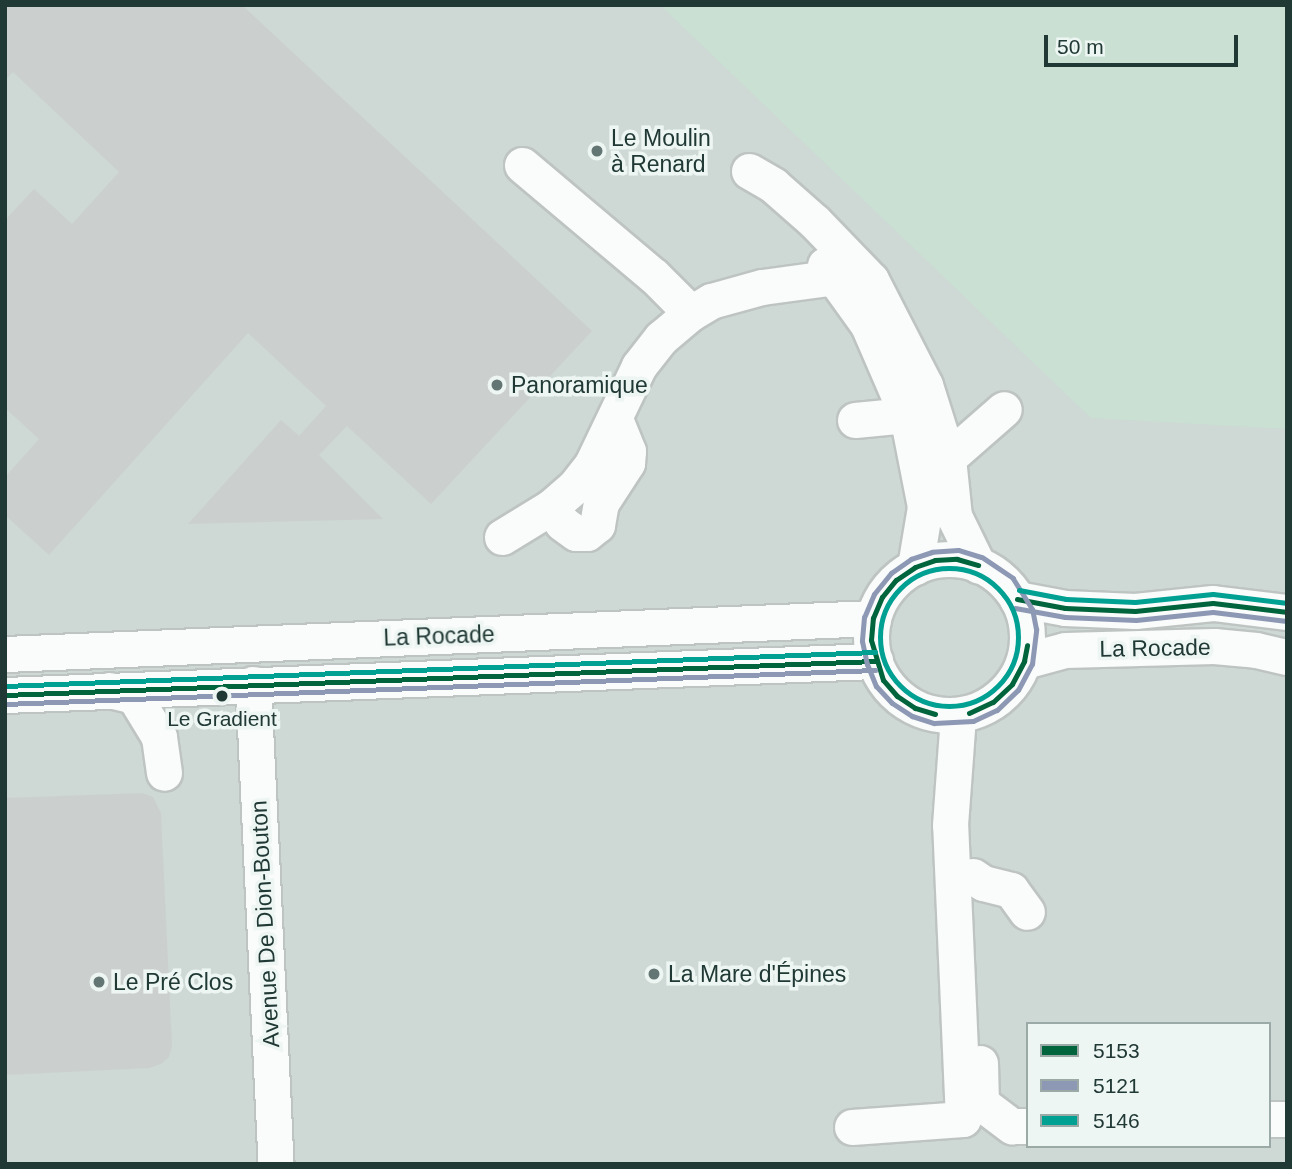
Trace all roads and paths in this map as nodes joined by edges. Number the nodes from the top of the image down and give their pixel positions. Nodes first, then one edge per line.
1 (522, 165) dead end
2 (836, 277) junction
3 (871, 280) junction
4 (691, 313) junction
5 (1004, 409) dead end
6 (907, 415) junction
7 (855, 420) dead end
8 (948, 458) junction
9 (502, 537) dead end
10 (978, 565) junction
11 (915, 567) junction
12 (1017, 599) junction
13 (1287, 611) edge
14 (873, 618) junction
15 (5, 654) edge
16 (1287, 657) edge
17 (875, 661) junction
18 (1024, 661) junction
19 (253, 684) junction
20 (109, 690) junction
21 (6, 695) edge
22 (954, 714) junction
23 (164, 772) dead end
24 (973, 876) junction
25 (1027, 912) dead end
26 (1026, 1126) edge
27 (852, 1127) dead end
28 (276, 1164) edge

1 - 4 lane
2 - 3 lane
2 - 3 lane
2 - 4 lane
2 - 6 lane
3 - 8 lane
4 - 9 lane
5 - 8 lane
6 - 7 lane
6 - 11 lane
8 - 10 lane
10 - 11 lane
10 - 12 lane
11 - 14 lane
12 - 13 lane, La Rocade
12 - 18 lane
14 - 15 lane, La Rocade
14 - 17 lane
16 - 18 lane, La Rocade
17 - 19 lane, La Rocade
17 - 22 lane
18 - 22 lane
19 - 20 lane, La Rocade
19 - 28 lane, Avenue De Dion-Bouton
20 - 21 lane, La Rocade
20 - 23 lane
22 - 24 lane
22 - 27 lane
24 - 25 lane
24 - 26 lane

